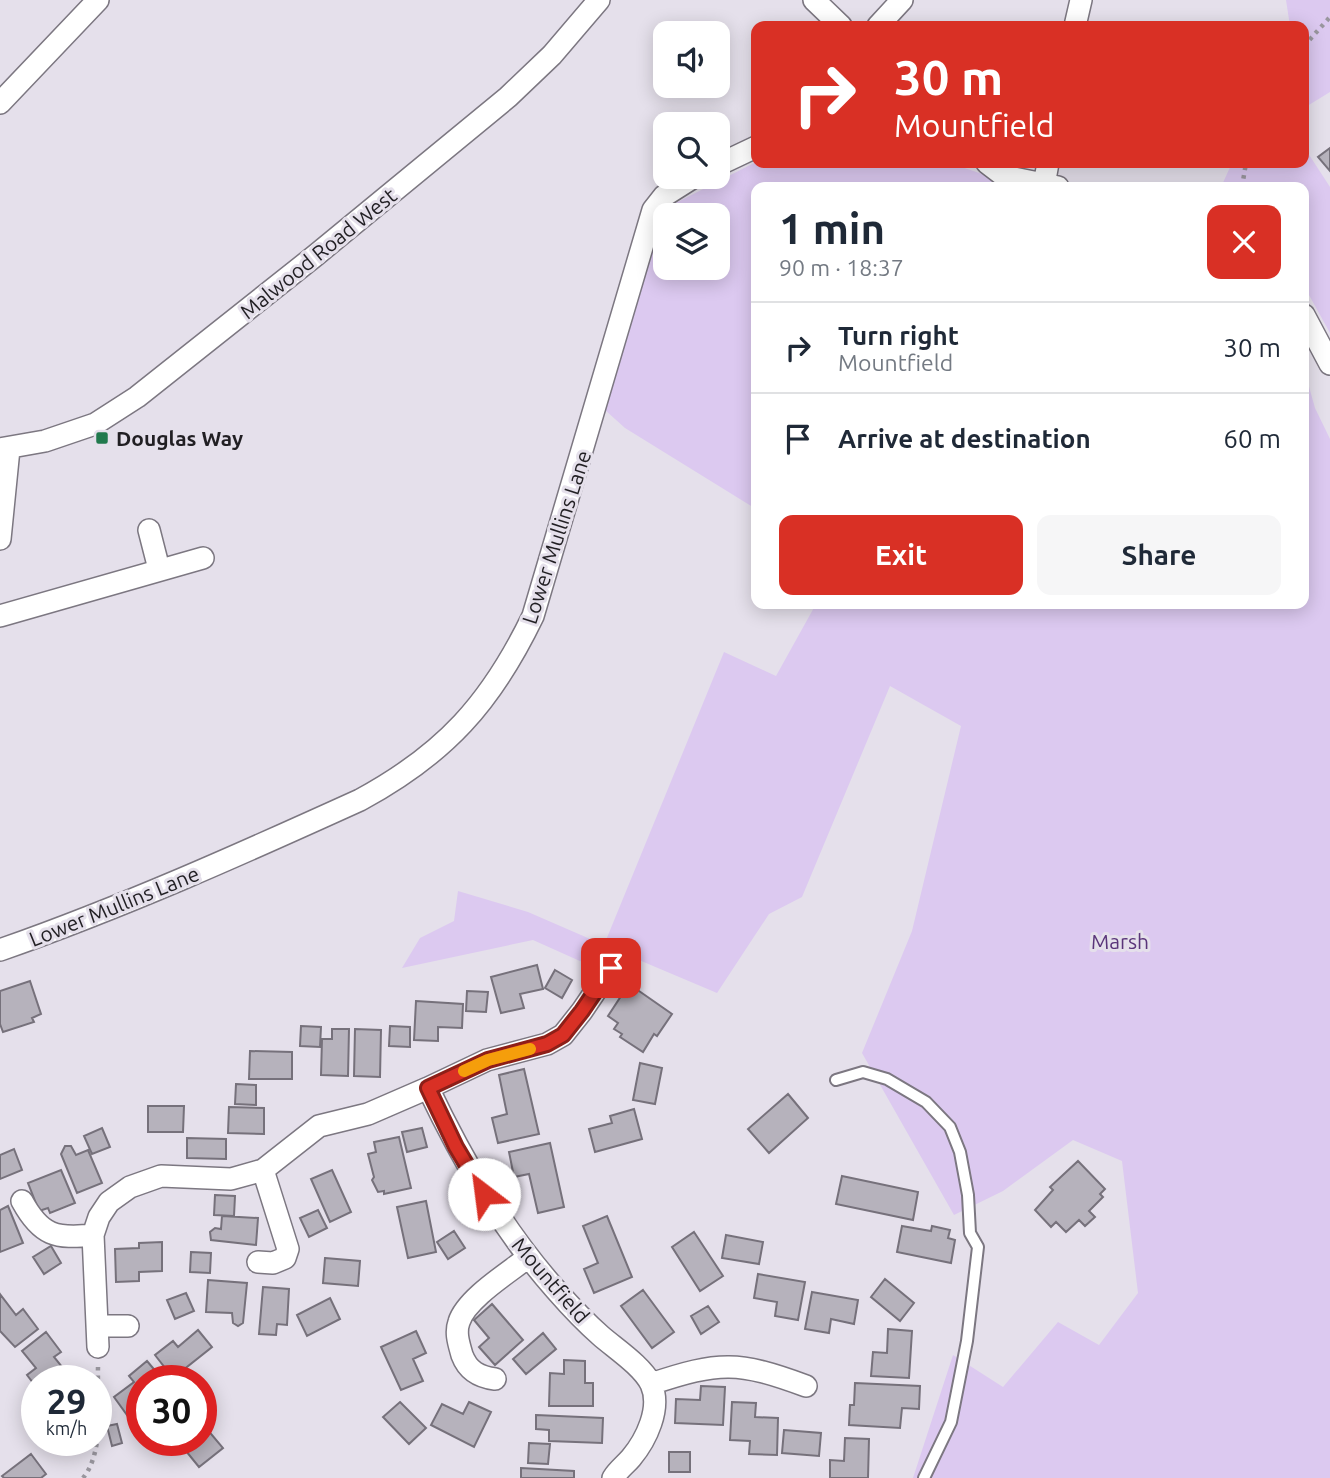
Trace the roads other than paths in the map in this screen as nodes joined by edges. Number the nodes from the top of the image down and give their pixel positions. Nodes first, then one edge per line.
1 (98, 0) edge
2 (599, 0) edge
3 (814, 0) edge
4 (902, 0) edge
5 (1081, 0) edge
6 (836, 21) edge
7 (883, 21) edge
8 (1076, 21) edge
9 (0, 103) edge
10 (751, 149) edge
11 (730, 159) edge
12 (994, 168) edge
13 (1032, 182) edge
14 (675, 189) edge
15 (1309, 324) edge
16 (1330, 364) edge
17 (5, 449) edge
18 (149, 530) dead end
19 (0, 539) edge
20 (203, 558) dead end
21 (159, 569) junction
22 (0, 616) edge
23 (0, 950) edge
24 (611, 968) dead end
25 (836, 1080) dead end
26 (428, 1088) junction
27 (263, 1170) junction
28 (22, 1201) dead end
29 (93, 1235) junction
30 (527, 1258) junction
31 (258, 1262) dead end
32 (128, 1326) dead end
33 (495, 1379) dead end
34 (651, 1384) junction
35 (806, 1386) dead end
36 (613, 1478) edge
37 (924, 1478) edge

1 - 9 street
2 - 17 street, Malwood Road West
3 - 6 street
4 - 7 street
5 - 8 street
10 - 11 street
12 - 13 street
14 - 23 street, Lower Mullins Lane
15 - 16 street
17 - 19 street
18 - 21 street
20 - 21 street
21 - 22 street
24 - 26 street
25 - 37 lane
26 - 27 street
26 - 30 street, Mountfield
27 - 29 street
27 - 31 street
28 - 29 street
29 - 32 street
30 - 33 street
30 - 34 street, Mountfield
34 - 35 street
34 - 36 street

